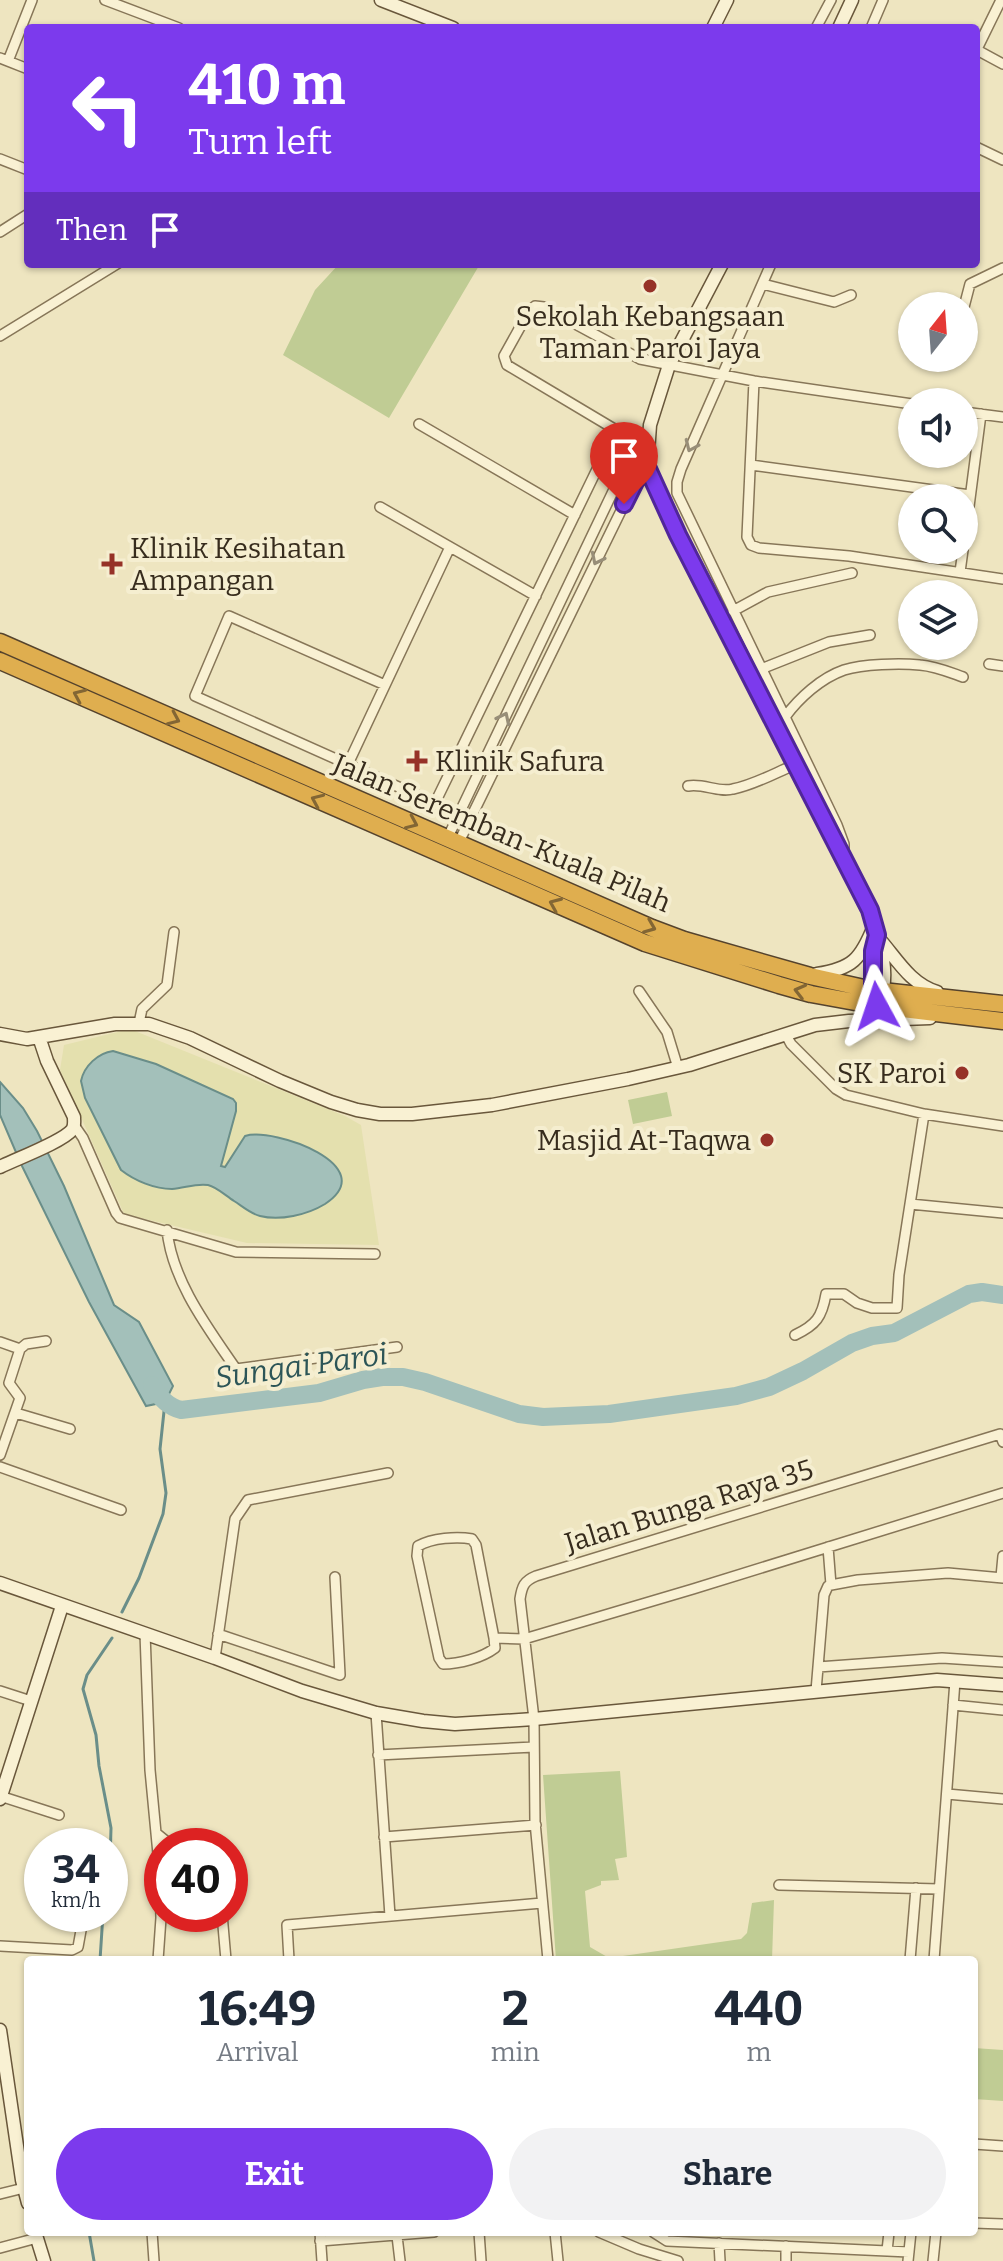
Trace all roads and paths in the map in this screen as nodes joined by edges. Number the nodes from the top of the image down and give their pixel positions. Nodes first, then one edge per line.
1 (32, 0) edge
2 (105, 0) edge
3 (381, 0) edge
4 (727, 0) edge
5 (831, 0) edge
6 (883, 0) edge
7 (1001, 0) edge
8 (848, 1) edge
9 (125, 4) edge
10 (170, 24) edge
11 (440, 24) edge
12 (715, 24) edge
13 (818, 24) edge
14 (840, 24) edge
15 (873, 24) edge
16 (980, 43) edge
17 (980, 53) edge
18 (4, 59) edge
19 (1003, 64) edge
20 (24, 67) edge
21 (980, 149) edge
22 (0, 159) edge
23 (1003, 160) edge
24 (24, 168) edge
25 (24, 217) edge
26 (0, 232) edge
27 (110, 268) edge
28 (720, 268) edge
29 (769, 268) edge
30 (1003, 268) edge
31 (763, 284) junction
32 (968, 292) edge
33 (851, 295) dead end
34 (0, 336) edge
35 (669, 365) junction
36 (723, 374) junction
37 (754, 381) junction
38 (898, 402) edge
39 (978, 414) edge
40 (981, 414) junction
41 (1003, 417) edge
42 (419, 424) dead end
43 (616, 430) junction
44 (648, 438) junction
45 (647, 462) junction
46 (751, 465) junction
47 (971, 484) edge
48 (898, 485) edge
49 (380, 507) dead end
50 (575, 515) junction
51 (450, 547) junction
52 (961, 564) edge
53 (960, 572) junction
54 (852, 573) dead end
55 (1003, 579) edge
56 (536, 596) junction
57 (733, 611) junction
58 (870, 635) dead end
59 (0, 642) edge
60 (0, 661) edge
61 (989, 664) dead end
62 (1003, 666) edge
63 (761, 669) junction
64 (963, 677) dead end
65 (385, 685) junction
66 (785, 717) junction
67 (348, 764) junction
68 (794, 765) junction
69 (688, 786) dead end
70 (435, 803) junction
71 (459, 814) junction
72 (452, 841) junction
73 (844, 861) junction
74 (876, 931) junction
75 (174, 932) dead end
76 (810, 976) junction
77 (639, 991) dead end
78 (878, 996) junction
79 (1003, 1004) edge
80 (969, 1008) junction
81 (1003, 1021) edge
82 (139, 1023) junction
83 (0, 1034) edge
84 (786, 1035) junction
85 (39, 1037) junction
86 (678, 1068) junction
87 (924, 1114) junction
88 (74, 1125) junction
89 (1003, 1126) edge
90 (0, 1167) edge
91 (910, 1204) junction
92 (1003, 1213) edge
93 (167, 1230) junction
94 (375, 1254) dead end
95 (795, 1335) dead end
96 (46, 1341) dead end
97 (0, 1342) edge
98 (397, 1347) dead end
99 (20, 1349) junction
100 (16, 1413) junction
101 (70, 1429) dead end
102 (1001, 1438) edge
103 (0, 1455) edge
104 (0, 1467) edge
105 (388, 1473) dead end
106 (1003, 1493) edge
107 (121, 1510) dead end
108 (828, 1547) junction
109 (1003, 1556) edge
110 (335, 1577) dead end
111 (1002, 1578) edge
112 (0, 1583) edge
113 (831, 1585) junction
114 (62, 1606) junction
115 (145, 1633) junction
116 (218, 1634) junction
117 (494, 1638) junction
118 (524, 1639) junction
119 (215, 1658) junction
120 (1003, 1662) edge
121 (818, 1667) junction
122 (955, 1681) junction
123 (1003, 1685) edge
124 (0, 1691) edge
125 (816, 1691) junction
126 (31, 1701) junction
127 (953, 1705) junction
128 (1003, 1710) edge
129 (376, 1713) junction
130 (534, 1719) junction
131 (534, 1747) junction
132 (378, 1755) junction
133 (947, 1794) junction
134 (0, 1797) edge
135 (1003, 1799) edge
136 (59, 1815) dead end
137 (536, 1825) junction
138 (156, 1828) edge
139 (384, 1837) junction
140 (779, 1885) dead end
141 (916, 1888) junction
142 (939, 1889) junction
143 (542, 1903) junction
144 (390, 1916) junction
145 (81, 1932) edge
146 (160, 1932) edge
147 (224, 1932) edge
148 (0, 1946) edge
149 (158, 1956) edge
150 (226, 1956) edge
151 (289, 1956) edge
152 (548, 1956) edge
153 (910, 1956) edge
154 (934, 1956) edge
155 (0, 2030) edge
156 (978, 2144) edge
157 (1003, 2146) edge
158 (24, 2181) edge
159 (0, 2194) edge
160 (24, 2194) edge
161 (978, 2223) edge
162 (1003, 2224) edge
163 (33, 2236) edge
164 (36, 2236) edge
165 (152, 2236) edge
166 (397, 2236) joint
167 (479, 2236) edge
168 (555, 2236) edge
169 (608, 2236) edge
170 (659, 2236) edge
171 (889, 2236) edge
172 (911, 2236) edge
173 (936, 2236) edge
174 (320, 2237) edge
175 (679, 2241) junction
176 (719, 2243) junction
177 (786, 2246) junction
178 (0, 2248) edge
179 (639, 2249) junction
180 (887, 2251) junction
181 (909, 2257) edge
182 (44, 2261) edge
183 (154, 2261) edge
184 (322, 2261) edge
185 (400, 2261) edge
186 (481, 2261) edge
187 (558, 2261) edge
188 (640, 2261) edge
189 (679, 2261) edge
190 (720, 2261) edge
191 (786, 2261) edge
192 (933, 2261) edge

1 - 18 street
2 - 9 street
3 - 11 street
4 - 12 street
5 - 13 street
6 - 15 street
7 - 16 street
8 - 14 street
9 - 10 street
17 - 19 street
18 - 20 street
21 - 23 street
22 - 24 street
25 - 26 street
27 - 34 street
28 - 35 street
29 - 31 street
30 - 32 street
31 - 33 street
31 - 36 street
35 - 36 street
35 - 43 street
35 - 44 street
36 - 37 street
36 -> 57 street
37 - 38 street
37 - 46 street
39 - 40 street
40 - 41 street
40 - 47 street
42 - 50 street
43 - 44 street
43 - 50 street
44 - 45 street
45 - 68 street
71 -> 45 street
45 -> 72 street
46 - 48 street
46 - 53 street
49 - 51 street
50 - 56 street
51 - 56 street
51 - 65 street
52 - 53 street
53 - 55 street
54 - 57 street
56 - 70 street
57 - 63 street
58 - 63 street
59 -> 72 highway, Jalan Seremban-Kuala Pilah
78 -> 60 highway, Jalan Seremban-Kuala Pilah
61 - 62 street
63 - 66 street
64 - 66 street
65 - 67 street
65 - 67 street
66 - 73 street
67 - 70 street
68 - 69 street
68 - 73 street
70 - 71 street
71 - 72 street
72 -> 76 highway, Jalan Seremban-Kuala Pilah
73 - 74 street
74 - 76 street
74 - 78 street
74 - 80 street
75 - 82 street
76 - 78 highway, Jalan Seremban-Kuala Pilah
77 - 86 street
78 - 80 highway, Jalan Seremban-Kuala Pilah
79 - 80 highway, Jalan Seremban-Kuala Pilah
80 - 81 highway, Jalan Seremban-Kuala Pilah
80 - 84 street
82 - 85 street
82 - 86 street
83 - 85 street
84 - 86 street
84 - 87 street
85 - 88 street
87 - 89 street
87 - 91 street
88 - 90 street
88 - 93 street
91 - 92 street
91 - 95 street
93 - 94 street
93 - 98 street
96 - 99 street
97 - 99 street
99 - 100 street
100 - 101 street
100 - 103 street
102 - 118 street, Jalan Bunga Raya 35
104 - 107 street
105 - 116 street
106 - 108 street
108 - 113 street
108 - 118 street
109 - 111 street
110 - 116 street
111 - 113 street
112 - 114 street
113 - 121 street
114 - 115 street
114 - 126 street
115 - 119 street
115 - 138 street
116 - 119 street
117 - 117 street
117 - 118 street
118 - 130 street, Jalan Bunga Raya 35
119 - 129 street
120 - 121 street
121 - 125 street
122 - 123 street
122 - 125 street
122 - 127 street
124 - 126 street
125 - 130 street
126 - 134 street
127 - 128 street
127 - 133 street
129 - 130 street
129 - 132 street
130 - 131 street, Jalan Bunga Raya 35
131 - 132 street
131 - 137 street, Jalan Bunga Raya 35
132 - 139 street
133 - 135 street
133 - 142 street
134 - 136 street
137 - 139 street
137 - 143 street, Jalan Bunga Raya 35
139 - 144 street
140 - 141 street
141 - 142 street
141 - 153 street
142 - 154 street
143 - 144 street
143 - 152 street, Jalan Bunga Raya 35
144 - 151 street
145 - 148 street
146 - 149 street
147 - 150 street
155 - 158 street
156 - 157 street
159 - 160 street
161 - 162 street
163 - 178 street
164 - 182 street
165 - 183 street
166 - 174 street
166 - 185 street
167 - 186 street
168 - 187 street
169 - 179 street
170 - 175 street
171 - 180 street
172 - 181 street
173 - 192 street
174 - 184 street
175 - 176 street
175 - 189 street
176 - 177 street
176 - 190 street
177 - 180 street
177 - 191 street
179 - 188 street
179 - 189 street
180 - 181 street

